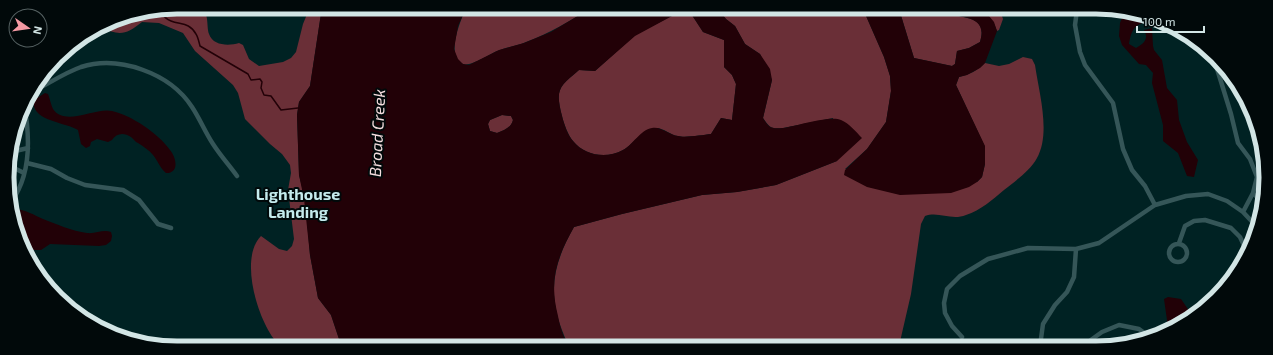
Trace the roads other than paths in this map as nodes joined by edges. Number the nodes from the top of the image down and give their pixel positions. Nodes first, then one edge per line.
1 (1076, 14) edge
2 (1217, 69) edge
3 (42, 86) edge
4 (26, 115) edge
5 (28, 148) junction
6 (16, 151) edge
7 (27, 163) junction
8 (14, 168) edge
9 (24, 173) junction
10 (237, 176) dead end
11 (1253, 193) junction
12 (15, 197) edge
13 (1258, 198) edge
14 (1155, 205) junction
15 (1243, 212) junction
16 (1252, 222) edge
17 (171, 228) dead end
18 (1179, 243) junction
19 (1244, 246) edge
20 (1076, 249) junction
21 (1145, 333) edge
22 (962, 337) dead end
23 (1041, 341) edge
24 (1089, 341) edge

1 - 14 street
2 - 11 street
3 - 10 street
4 - 5 street
5 - 6 street
5 - 7 street
7 - 9 street
7 - 17 street
8 - 9 street
9 - 12 street
11 - 13 street
11 - 15 street
14 - 15 street
14 - 20 street
15 - 16 street
18 - 18 street
18 - 19 street
20 - 22 street
20 - 23 street
21 - 24 street

